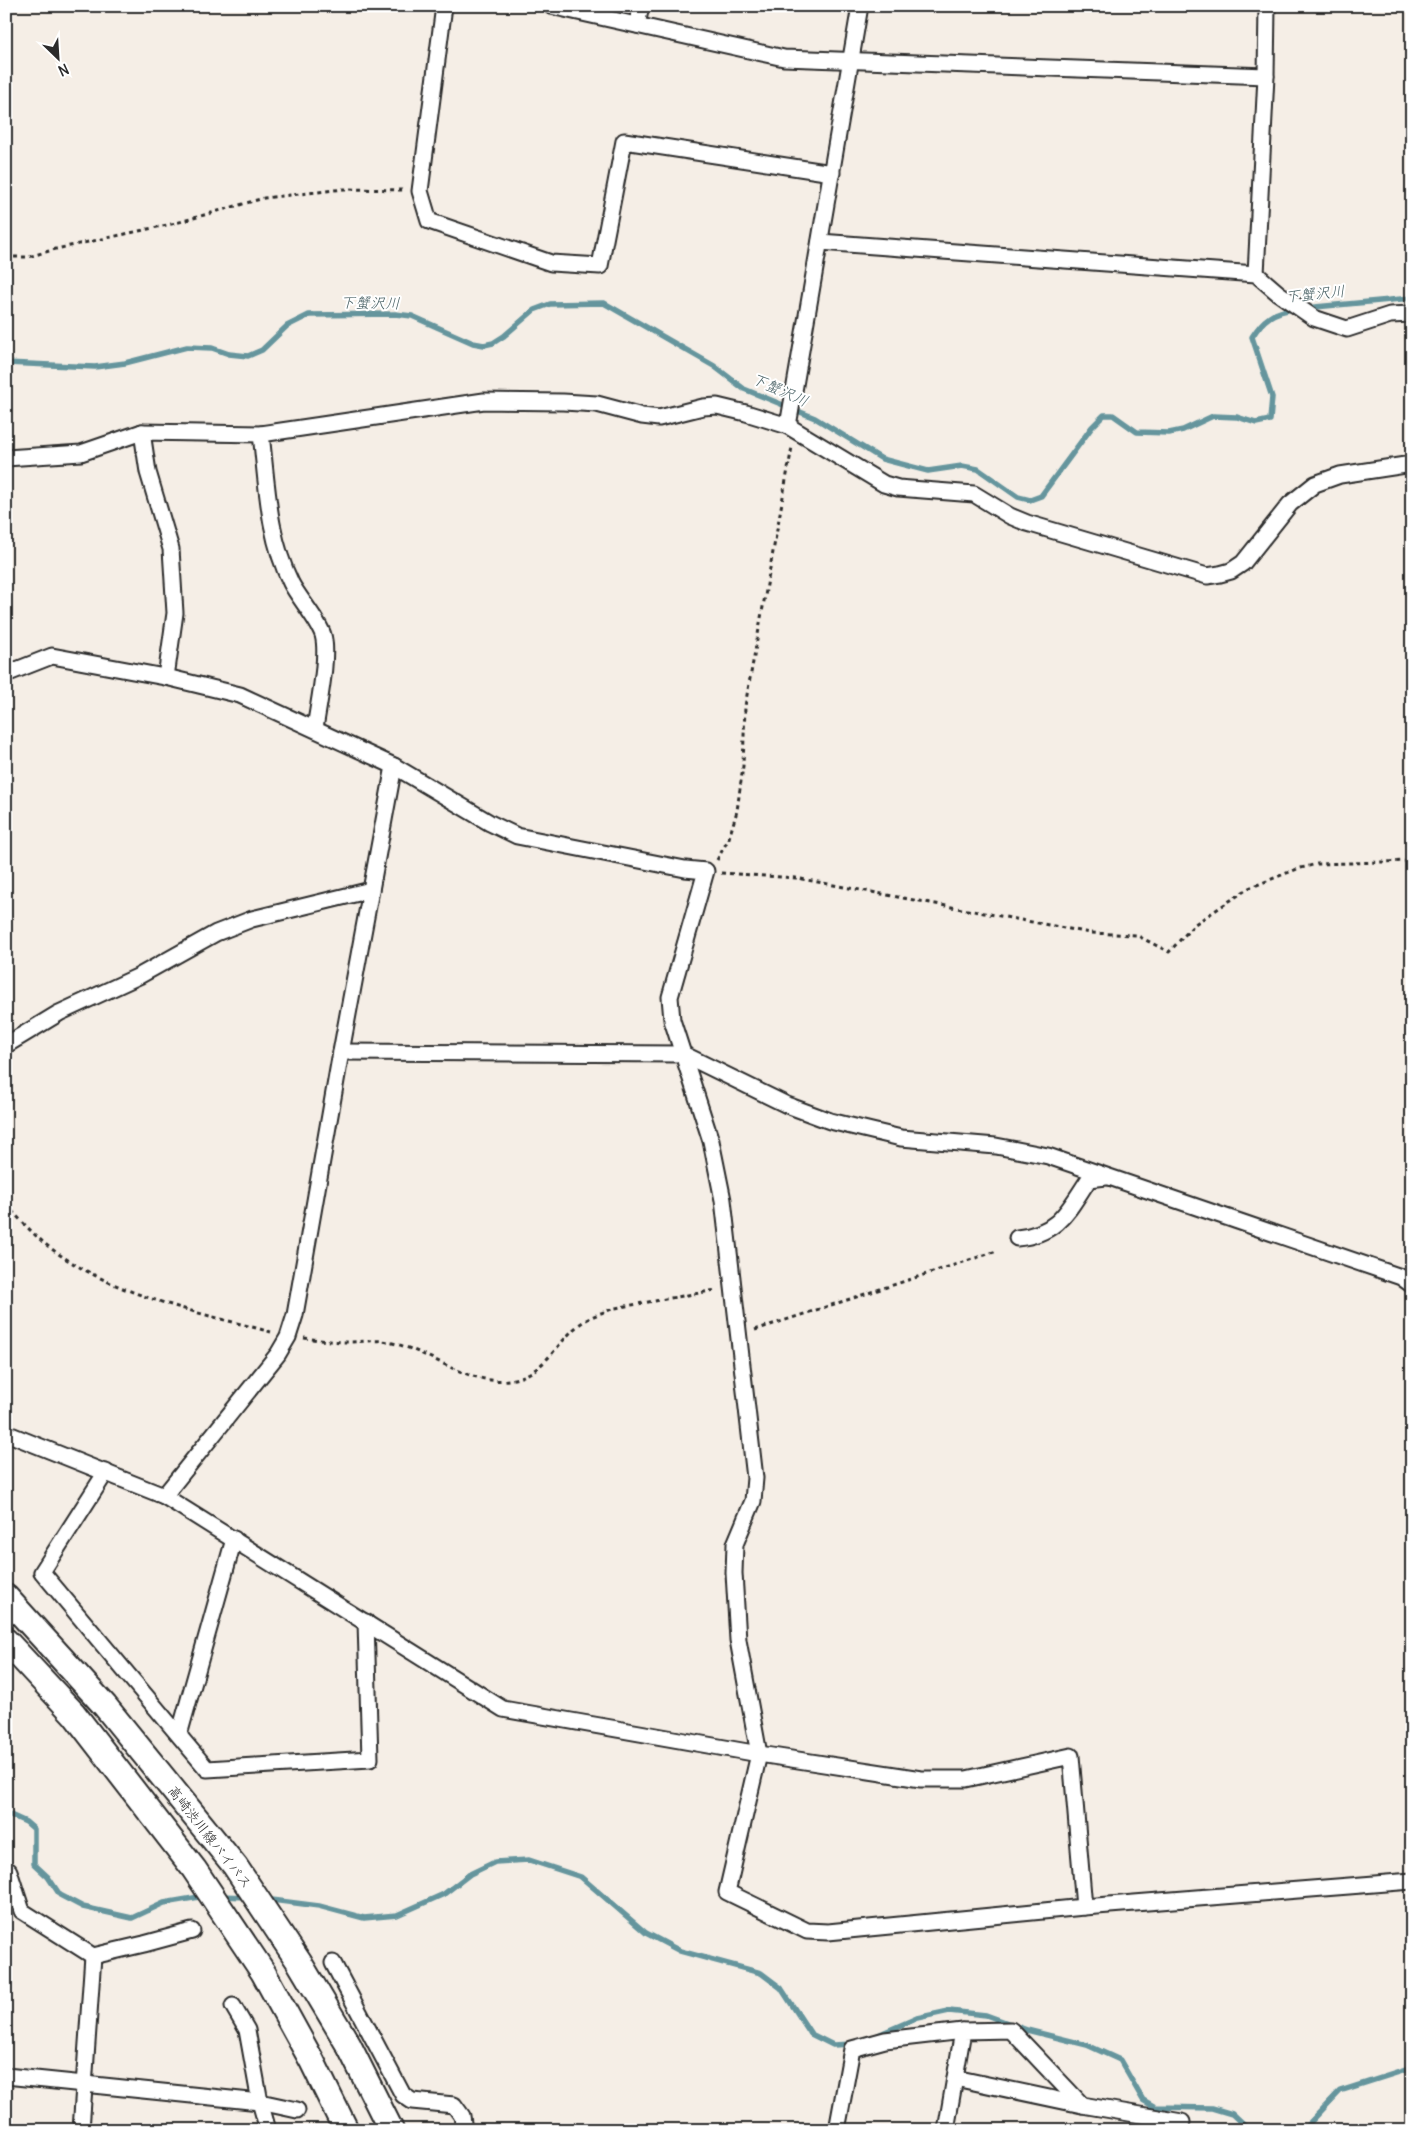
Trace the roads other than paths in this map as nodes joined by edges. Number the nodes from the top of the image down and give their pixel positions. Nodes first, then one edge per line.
1 (444, 6) edge
2 (551, 6) edge
3 (641, 6) edge
4 (860, 6) edge
5 (1267, 6) edge
6 (637, 25) junction
7 (850, 62) junction
8 (1266, 76) junction
9 (832, 173) junction
10 (820, 242) junction
11 (1256, 274) junction
12 (1412, 314) edge
13 (792, 428) junction
14 (142, 432) junction
15 (261, 434) junction
16 (6, 458) edge
17 (1412, 464) edge
18 (6, 674) edge
19 (166, 677) junction
20 (315, 729) junction
21 (394, 766) junction
22 (371, 890) junction
23 (6, 1045) edge
24 (341, 1052) junction
25 (683, 1054) junction
26 (1106, 1177) junction
27 (1017, 1238) dead end
28 (1412, 1285) edge
29 (6, 1433) edge
30 (106, 1472) junction
31 (164, 1496) junction
32 (234, 1540) junction
33 (6, 1597) edge
34 (366, 1622) junction
35 (6, 1642) edge
36 (179, 1735) junction
37 (759, 1754) junction
38 (6, 1871) edge
39 (1412, 1881) edge
40 (1084, 1908) junction
41 (192, 1930) dead end
42 (92, 1956) junction
43 (333, 1963) dead end
44 (233, 2006) dead end
45 (963, 2031) junction
46 (6, 2076) edge
47 (955, 2078) junction
48 (84, 2083) junction
49 (260, 2102) junction
50 (1082, 2105) junction
51 (297, 2110) dead end
52 (1182, 2122) dead end
53 (80, 2130) edge
54 (268, 2130) edge
55 (346, 2130) edge
56 (391, 2130) edge
57 (464, 2130) edge
58 (837, 2130) edge
59 (946, 2130) edge

1 - 9 street
2 - 6 street
3 - 6 street
4 - 7 street
5 - 8 street
6 - 7 street
7 - 8 street
7 - 9 street
8 - 11 street
9 - 10 street
10 - 11 street
10 - 13 street
11 - 12 street
13 - 15 street
13 - 17 street
14 - 15 street
14 - 16 street
14 - 19 street
15 - 20 street
18 - 19 street
19 - 20 street
20 - 21 street
21 - 22 street
21 - 25 street
22 - 23 street
22 - 24 street
24 - 25 street
24 - 31 street
25 - 26 street
25 - 37 street
26 - 27 street
26 - 28 street
29 - 30 street
30 - 31 street
30 - 36 street
31 - 32 street
32 - 34 street
32 - 36 street
33 - 56 main road, 高崎渋川線バイパス
34 - 36 street
34 - 37 street
35 - 55 main road
37 - 40 street
37 - 40 street
38 - 42 street
39 - 40 street
41 - 42 street
42 - 48 street
43 - 57 street
44 - 49 street
45 - 47 street
45 - 50 street
45 - 58 street
46 - 48 street
47 - 50 street
47 - 59 street
48 - 49 street
48 - 53 street
49 - 51 street
49 - 54 street
50 - 52 street

